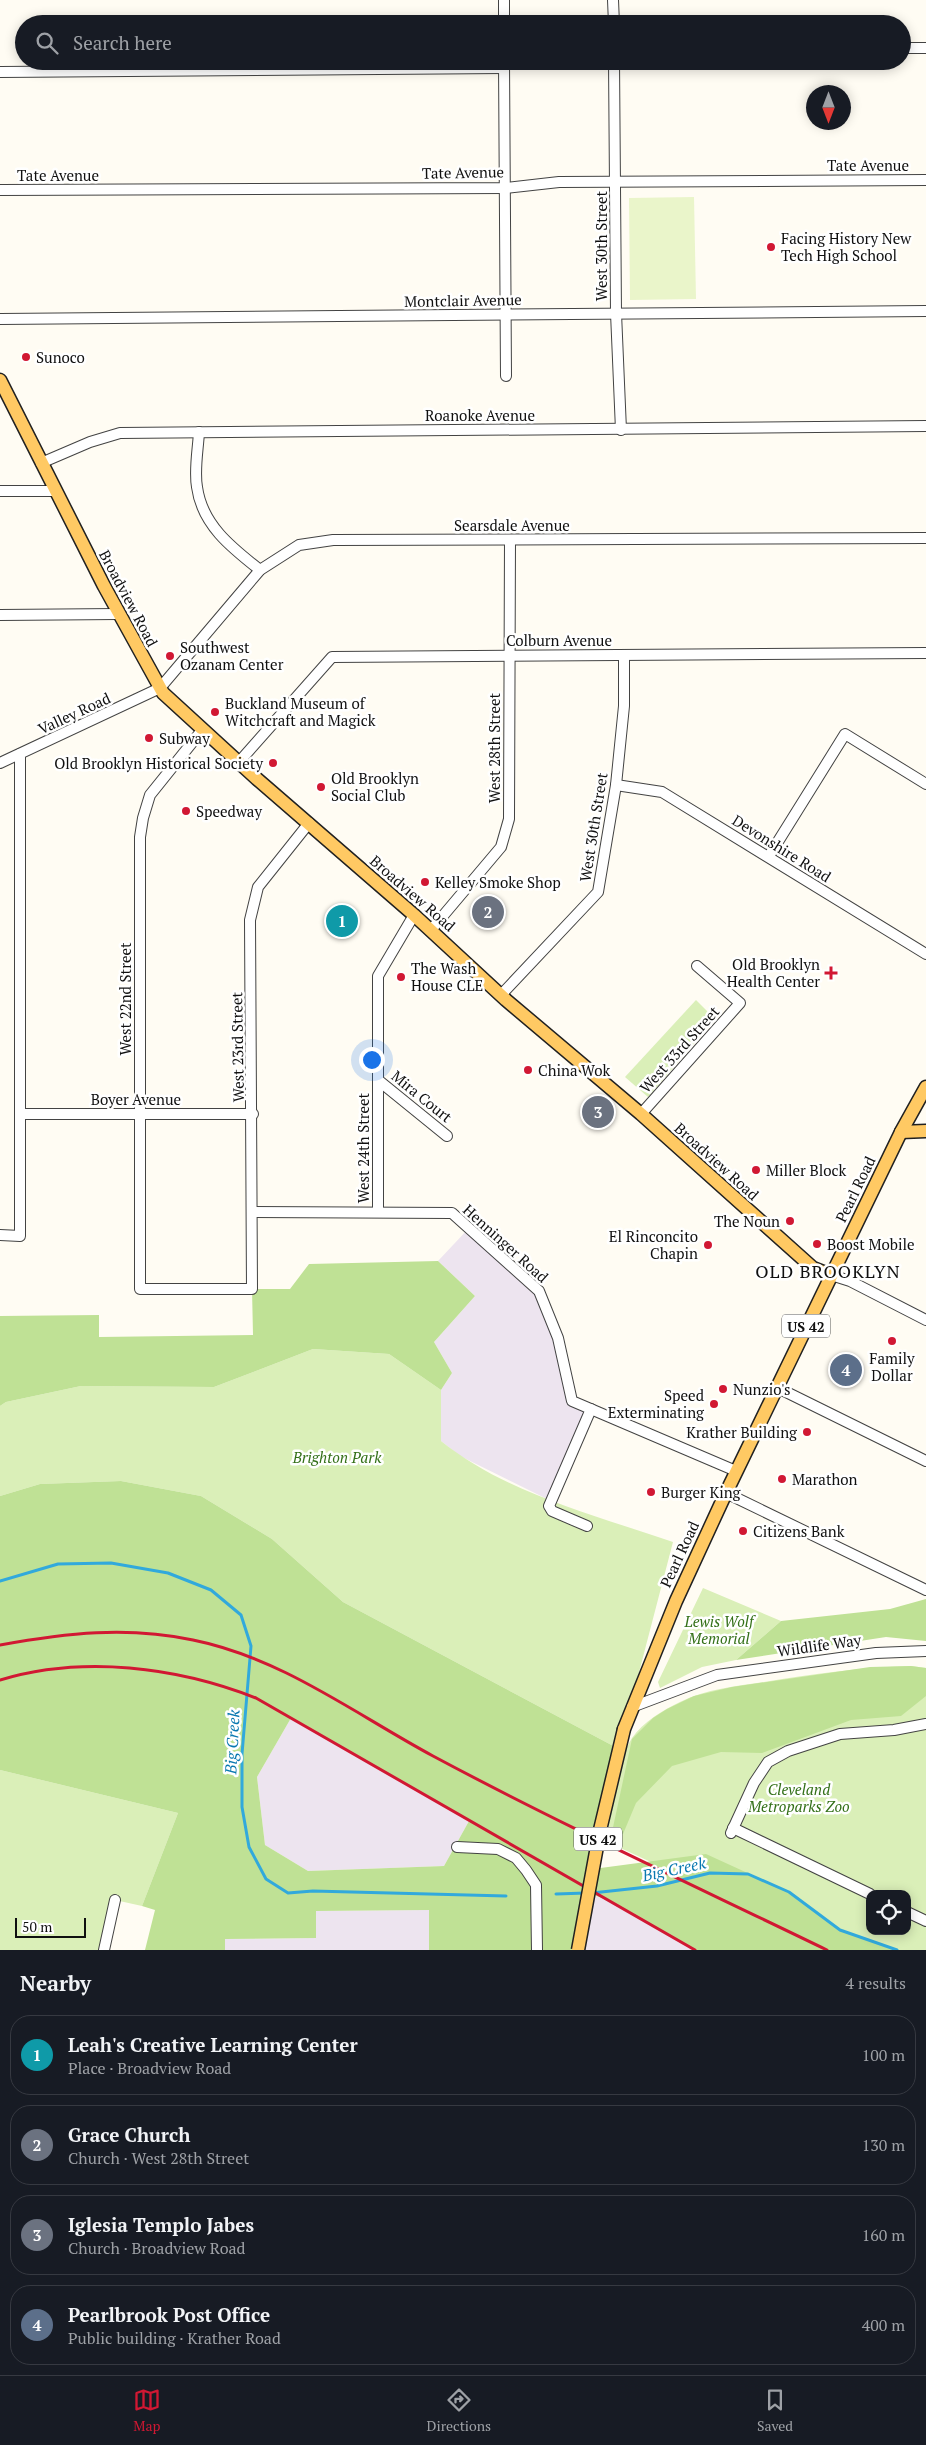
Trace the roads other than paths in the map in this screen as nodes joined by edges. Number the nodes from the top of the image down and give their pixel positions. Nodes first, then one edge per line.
1 (504, 0) edge
2 (614, 0) edge
3 (504, 15) edge
4 (614, 15) edge
5 (911, 48) edge
6 (926, 48) edge
7 (126, 70) edge
8 (504, 70) edge
9 (614, 70) edge
10 (0, 72) edge
11 (926, 180) edge
12 (616, 182) junction
13 (506, 188) junction
14 (0, 190) edge
15 (926, 311) edge
16 (616, 312) junction
17 (506, 315) junction
18 (0, 319) edge
19 (506, 376) dead end
20 (0, 380) edge
21 (926, 426) edge
22 (621, 430) junction
23 (199, 432) junction
24 (41, 463) junction
25 (55, 491) junction
26 (0, 492) edge
27 (926, 538) edge
28 (510, 540) junction
29 (260, 570) junction
30 (118, 614) junction
31 (0, 615) edge
32 (926, 653) edge
33 (624, 654) junction
34 (509, 655) junction
35 (160, 688) junction
36 (203, 729) junction
37 (20, 754) junction
38 (239, 762) junction
39 (0, 763) edge
40 (926, 784) edge
41 (616, 785) junction
42 (309, 823) junction
43 (769, 856) junction
44 (414, 915) junction
45 (431, 930) junction
46 (926, 954) edge
47 (697, 966) dead end
48 (501, 995) junction
49 (378, 1080) junction
50 (926, 1087) edge
51 (20, 1114) junction
52 (140, 1114) junction
53 (253, 1114) junction
54 (641, 1114) junction
55 (926, 1131) edge
56 (900, 1132) junction
57 (447, 1136) dead end
58 (252, 1212) junction
59 (378, 1212) junction
60 (0, 1235) edge
61 (831, 1275) junction
62 (252, 1289) joint
63 (926, 1320) edge
64 (776, 1387) junction
65 (591, 1409) junction
66 (926, 1460) edge
67 (736, 1471) junction
68 (726, 1493) junction
69 (587, 1526) dead end
70 (926, 1590) edge
71 (926, 1651) edge
72 (632, 1707) junction
73 (926, 1724) edge
74 (457, 1847) dead end
75 (866, 1892) edge
76 (115, 1900) dead end
77 (911, 1914) edge
78 (926, 1921) edge
79 (104, 1950) edge
80 (537, 1950) edge
81 (578, 1950) edge

1 - 3 street
2 - 4 street
5 - 6 street
7 - 10 street
8 - 13 street
9 - 12 street, West 30th Street
11 - 12 street, Tate Avenue
12 - 13 street, Tate Avenue
12 - 16 street, West 30th Street
13 - 14 street, Tate Avenue
13 - 17 street
15 - 16 street, Montclair Avenue
16 - 17 street, Montclair Avenue
16 - 22 street, West 30th Street
17 - 18 street, Montclair Avenue
17 - 19 street
20 - 24 main road, Broadview Road
21 - 22 street, Roanoke Avenue
22 - 23 street, Roanoke Avenue
23 - 24 street, Roanoke Avenue
23 - 29 street
24 - 25 main road, Broadview Road
25 - 26 street
25 - 30 main road, Broadview Road
27 - 28 street, Searsdale Avenue
28 - 29 street, Searsdale Avenue
28 - 34 street, West 28th Street
29 - 35 street, Searsdale Avenue
30 - 31 street
30 - 35 main road, Broadview Road
32 - 33 street, Colburn Avenue
33 - 34 street, Colburn Avenue
33 - 41 street, West 30th Street
34 - 38 street, Colburn Avenue
34 - 45 street, West 28th Street
35 - 36 main road, Broadview Road
35 - 37 street, Valley Road
36 - 38 main road, Broadview Road
36 - 52 street, West 22nd Street
37 - 39 street, Valley Road
37 - 51 street
38 - 42 main road, Broadview Road
40 - 43 street
41 - 43 street, Devonshire Road
41 - 48 street, West 30th Street
42 - 44 main road, Broadview Road
42 - 53 street, West 23rd Street
43 - 46 street, Devonshire Road
44 - 45 main road, Broadview Road
44 - 49 street, West 24th Street
45 - 48 main road, Broadview Road
47 - 54 street, West 33rd Street
48 - 54 main road, Broadview Road
49 - 57 street, Mira Court
49 - 59 street, West 24th Street
50 - 56 main road, Pearl Road / US 42
51 - 52 street, Boyer Avenue
51 - 60 street
52 - 53 street, Boyer Avenue
52 - 62 street, West 22nd Street
53 - 58 street, West 23rd Street
54 - 61 main road, Broadview Road
55 - 56 main road
56 - 61 main road, Pearl Road / US 42
58 - 59 street, Henninger Road
58 - 62 street, West 23rd Street
59 - 65 street, Henninger Road
61 - 63 street, Broadview Road
61 - 64 main road, Pearl Road / US 42
64 - 66 street
64 - 67 main road, Pearl Road / US 42
65 - 67 street, Henninger Road
65 - 69 street
67 - 68 main road, Pearl Road / US 42
68 - 70 street
68 - 72 main road, Pearl Road / US 42
71 - 72 street, Wildlife Way
72 - 81 main road, Pearl Road / US 42, bridge
73 - 75 street
74 - 80 street
76 - 79 street
77 - 78 street

